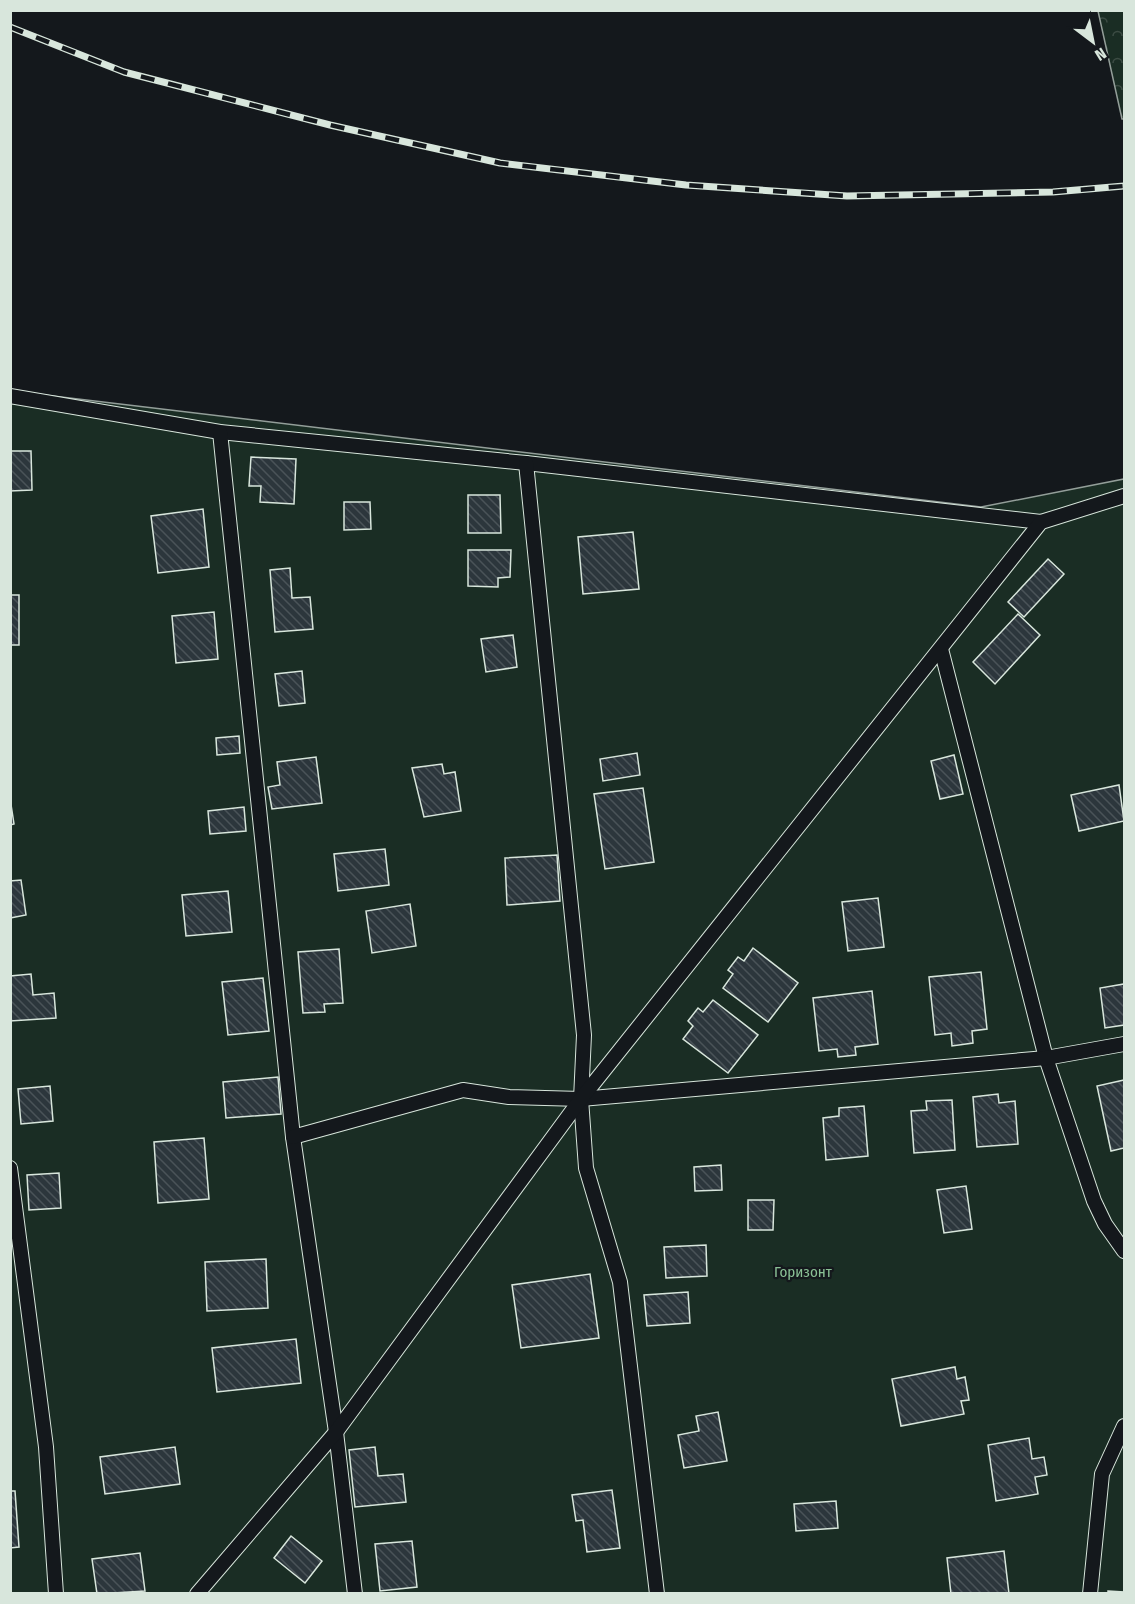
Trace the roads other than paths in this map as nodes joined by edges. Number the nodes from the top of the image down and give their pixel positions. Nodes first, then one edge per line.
1 (10, 396) edge
2 (220, 432) junction
3 (526, 463) junction
4 (1125, 496) edge
5 (1041, 522) junction
6 (941, 649) junction
7 (1125, 1044) edge
8 (1046, 1058) junction
9 (581, 1099) junction
10 (293, 1137) junction
11 (10, 1168) edge
12 (1125, 1251) edge
13 (1125, 1426) edge
14 (336, 1432) junction
15 (56, 1593) edge
16 (197, 1593) edge
17 (355, 1593) edge
18 (657, 1593) edge
19 (1090, 1593) edge

1 - 2 lane
2 - 3 lane
2 - 10 lane
3 - 5 lane
3 - 9 lane
4 - 5 lane
5 - 6 lane
6 - 8 lane
6 - 9 lane
7 - 8 lane
8 - 9 lane
8 - 12 lane
9 - 10 lane
9 - 14 lane
9 - 18 lane
10 - 14 lane
11 - 15 lane
13 - 19 lane
14 - 16 lane
14 - 17 lane

